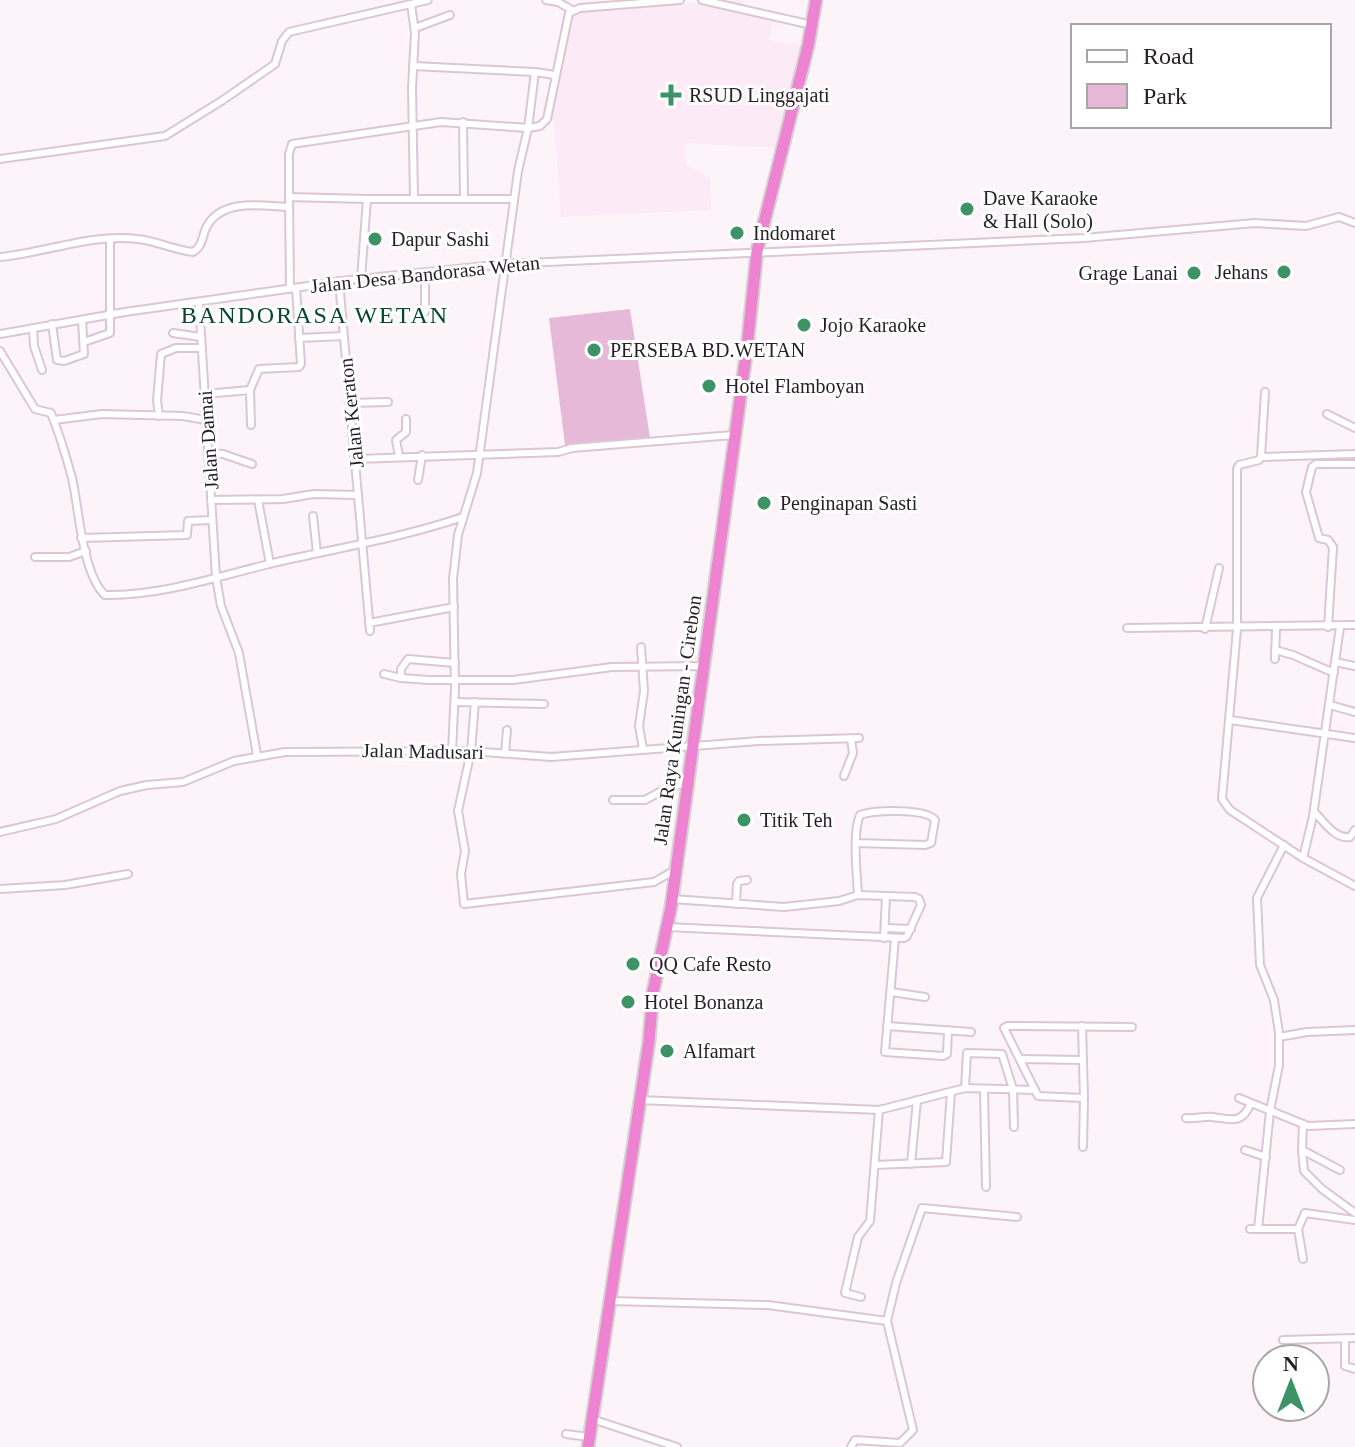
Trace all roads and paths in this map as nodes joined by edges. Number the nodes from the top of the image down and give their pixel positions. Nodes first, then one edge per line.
1 (428, 0) edge
2 (546, 0) edge
3 (680, 0) edge
4 (702, 0) edge
5 (816, 0) edge
6 (714, 1) edge
7 (411, 4) junction
8 (572, 10) junction
9 (450, 15) dead end
10 (813, 25) junction
11 (415, 28) junction
12 (413, 66) junction
13 (535, 72) junction
14 (555, 75) junction
15 (463, 122) junction
16 (415, 124) junction
17 (528, 128) junction
18 (0, 159) edge
19 (289, 197) junction
20 (367, 199) junction
21 (414, 199) junction
22 (464, 199) junction
23 (514, 199) junction
24 (289, 207) junction
25 (1355, 223) edge
26 (110, 240) junction
27 (757, 251) junction
28 (0, 257) edge
29 (505, 264) junction
30 (425, 272) junction
31 (361, 279) junction
32 (339, 281) junction
33 (293, 288) junction
34 (199, 302) junction
35 (425, 312) dead end
36 (110, 315) junction
37 (82, 320) junction
38 (52, 324) junction
39 (33, 328) junction
40 (173, 333) dead end
41 (0, 334) edge
42 (343, 336) junction
43 (201, 337) junction
44 (299, 338) junction
45 (84, 342) junction
46 (202, 348) junction
47 (0, 351) edge
48 (42, 370) dead end
49 (250, 390) junction
50 (1265, 392) dead end
51 (205, 394) junction
52 (388, 402) dead end
53 (350, 403) junction
54 (1327, 414) dead end
55 (159, 416) junction
56 (406, 419) dead end
57 (54, 420) junction
58 (206, 420) junction
59 (251, 425) dead end
60 (1355, 428) edge
61 (733, 435) junction
62 (208, 453) junction
63 (1355, 454) edge
64 (422, 455) junction
65 (479, 455) junction
66 (399, 456) junction
67 (1261, 457) junction
68 (356, 459) junction
69 (252, 464) dead end
70 (1355, 464) edge
71 (418, 480) dead end
72 (358, 495) junction
73 (211, 500) junction
74 (258, 500) junction
75 (313, 516) dead end
76 (463, 516) junction
77 (212, 520) junction
78 (81, 538) junction
79 (361, 545) junction
80 (86, 551) junction
81 (317, 553) junction
82 (35, 557) dead end
83 (270, 564) junction
84 (1219, 568) dead end
85 (216, 577) junction
86 (454, 607) junction
87 (1355, 625) edge
88 (1328, 627) junction
89 (1340, 627) junction
90 (1127, 628) dead end
91 (1276, 628) junction
92 (1205, 629) junction
93 (1237, 629) junction
94 (641, 647) dead end
95 (1275, 650) junction
96 (1275, 659) dead end
97 (1335, 662) junction
98 (455, 663) junction
99 (703, 666) junction
100 (1355, 666) edge
101 (642, 668) junction
102 (1334, 673) junction
103 (384, 674) dead end
104 (401, 678) junction
105 (455, 680) junction
106 (455, 702) junction
107 (475, 702) junction
108 (544, 704) dead end
109 (1330, 705) junction
110 (1355, 712) edge
111 (1230, 720) junction
112 (507, 730) dead end
113 (1326, 734) junction
114 (1355, 738) edge
115 (693, 745) junction
116 (643, 749) junction
117 (452, 751) junction
118 (471, 751) junction
119 (505, 753) junction
120 (257, 755) junction
121 (844, 776) dead end
122 (688, 782) junction
123 (613, 800) dead end
124 (1314, 812) junction
125 (1355, 830) edge
126 (0, 832) edge
127 (857, 843) junction
128 (1284, 845) junction
129 (1303, 858) junction
130 (128, 874) dead end
131 (747, 880) dead end
132 (674, 884) junction
133 (1355, 886) edge
134 (0, 889) edge
135 (858, 895) junction
136 (886, 896) junction
137 (736, 904) junction
138 (667, 927) junction
139 (885, 928) junction
140 (911, 929) junction
141 (884, 938) junction
142 (895, 939) junction
143 (891, 992) junction
144 (925, 997) dead end
145 (887, 1026) junction
146 (1082, 1026) junction
147 (1132, 1027) dead end
148 (948, 1030) junction
149 (1355, 1030) edge
150 (971, 1032) dead end
151 (1279, 1037) junction
152 (1020, 1059) junction
153 (1083, 1060) junction
154 (965, 1088) junction
155 (984, 1089) junction
156 (1013, 1089) junction
157 (1035, 1090) junction
158 (951, 1092) junction
159 (1084, 1098) junction
160 (1239, 1098) dead end
161 (639, 1100) junction
162 (917, 1100) junction
163 (1251, 1103) junction
164 (879, 1110) junction
165 (1270, 1111) junction
166 (1186, 1118) dead end
167 (1303, 1124) junction
168 (1355, 1124) edge
169 (1014, 1127) dead end
170 (1083, 1147) dead end
171 (1245, 1150) dead end
172 (1302, 1150) junction
173 (1266, 1157) junction
174 (911, 1164) junction
175 (875, 1165) junction
176 (1340, 1170) dead end
177 (986, 1187) dead end
178 (1355, 1213) edge
179 (1017, 1217) dead end
180 (1355, 1220) edge
181 (1298, 1229) junction
182 (1303, 1259) dead end
183 (861, 1297) dead end
184 (611, 1301) junction
185 (887, 1321) junction
186 (1355, 1338) edge
187 (1283, 1340) dead end
188 (1345, 1340) junction
189 (1355, 1369) edge
190 (592, 1419) junction
191 (566, 1434) dead end
192 (589, 1442) edge
193 (677, 1447) edge
194 (851, 1447) edge

1 - 7 street
2 - 8 street
3 - 8 street
4 - 6 street
5 - 10 highway, Jalan Raya Kuningan - Cirebon
6 - 10 street
7 - 11 street
7 - 18 street
8 - 14 street
9 - 11 street
10 - 27 highway, Jalan Raya Kuningan - Cirebon
11 - 12 street
12 - 13 street
12 - 16 street
13 - 14 street
13 - 17 street
14 - 17 street
15 - 16 street
15 - 17 street
15 - 22 street
16 - 19 street
16 - 21 street
17 - 23 street
19 - 20 street
19 - 24 street
20 - 21 street
20 - 31 street
21 - 22 street
22 - 23 street
23 - 29 street
24 - 26 street
24 - 33 street
25 - 27 street, Jalan Desa Bandorasa Wetan
26 - 28 street
26 - 36 street
27 - 29 street, Jalan Desa Bandorasa Wetan
27 - 61 highway, Jalan Raya Kuningan - Cirebon
29 - 30 street, Jalan Desa Bandorasa Wetan
29 - 65 street
30 - 31 street, Jalan Desa Bandorasa Wetan
30 - 35 street
31 - 32 street, Jalan Desa Bandorasa Wetan
32 - 33 street, Jalan Desa Bandorasa Wetan
32 - 42 street, Jalan Keraton
33 - 34 street, Jalan Desa Bandorasa Wetan
33 - 44 street
34 - 36 street, Jalan Desa Bandorasa Wetan
34 - 43 street, Jalan Damai
36 - 37 street, Jalan Desa Bandorasa Wetan
36 - 45 street
37 - 38 street, Jalan Desa Bandorasa Wetan
37 - 45 street
38 - 39 street, Jalan Desa Bandorasa Wetan
38 - 45 street
39 - 41 street, Jalan Desa Bandorasa Wetan
39 - 48 street
40 - 43 street
42 - 44 street
42 - 53 street, Jalan Keraton
43 - 46 street, Jalan Damai
44 - 49 street
46 - 51 street, Jalan Damai
46 - 55 street
47 - 57 street
49 - 51 street
49 - 59 street
50 - 67 street
51 - 58 street, Jalan Damai
52 - 53 street
53 - 68 street, Jalan Keraton
54 - 60 street
55 - 57 street
55 - 58 street
56 - 66 street
57 - 78 street
58 - 62 street, Jalan Damai
61 - 65 street
61 - 99 highway, Jalan Raya Kuningan - Cirebon
62 - 69 street
62 - 73 street, Jalan Damai
63 - 67 street
64 - 65 street
64 - 66 street
64 - 71 street
65 - 76 street
66 - 68 street
67 - 93 street
68 - 72 street, Jalan Keraton
70 - 88 street
72 - 74 street
72 - 79 street, Jalan Keraton
73 - 74 street
73 - 77 street, Jalan Damai
74 - 83 street
75 - 81 street
76 - 79 street
76 - 86 street
77 - 78 street
77 - 85 street, Jalan Damai
78 - 80 street
79 - 81 street
79 - 86 street, Jalan Keraton
80 - 82 street
80 - 85 street
81 - 83 street
83 - 85 street
84 - 92 street
85 - 120 street, Jalan Damai
86 - 98 street
87 - 89 street
88 - 89 street
88 - 91 street
89 - 97 street
90 - 92 street
91 - 93 street
91 - 95 street
92 - 93 street
93 - 111 street
94 - 101 street
95 - 96 street
95 - 102 street
97 - 100 street
97 - 102 street
98 - 104 street
98 - 105 street
99 - 101 street
99 - 115 highway, Jalan Raya Kuningan - Cirebon
101 - 105 street
101 - 116 street
102 - 109 street
103 - 104 street
104 - 105 street
105 - 106 street
106 - 107 street
106 - 117 street
107 - 108 street
107 - 118 street
109 - 110 street
109 - 113 street
111 - 113 street
111 - 128 street
112 - 119 street
113 - 114 street
113 - 124 street
115 - 116 street, Jalan Madusari
115 - 121 street, Jalan Madusari
115 - 122 highway, Jalan Raya Kuningan - Cirebon
116 - 119 street, Jalan Madusari
117 - 118 street, Jalan Madusari
117 - 120 street, Jalan Madusari
118 - 119 street, Jalan Madusari
118 - 132 street
120 - 126 street, Jalan Madusari
122 - 123 street
122 - 132 highway, Jalan Raya Kuningan - Cirebon
124 - 125 street
124 - 129 street
127 - 127 street
127 - 135 street
128 - 129 street
128 - 151 street
129 - 133 street
130 - 134 street
131 - 137 street
132 - 137 street
132 - 138 highway, Jalan Raya Kuningan - Cirebon
135 - 136 street
135 - 137 street
136 - 139 street
136 - 140 street
138 - 141 street
138 - 161 highway, Jalan Raya Kuningan - Cirebon
139 - 140 street
139 - 141 street
140 - 142 street
141 - 142 street
142 - 143 street
143 - 144 street
143 - 145 street
145 - 148 street
145 - 148 street
146 - 147 street
146 - 152 street
146 - 153 street
148 - 150 street
149 - 151 street
151 - 165 street
152 - 153 street
152 - 157 street
153 - 159 street
154 - 155 street
154 - 156 street
154 - 158 street
155 - 156 street
155 - 177 street
156 - 157 street
156 - 169 street
157 - 159 street
158 - 162 street
158 - 174 street
159 - 170 street
160 - 163 street
161 - 164 street
161 - 184 highway, Jalan Raya Kuningan - Cirebon
162 - 164 street
162 - 174 street
163 - 165 street
163 - 166 street
164 - 175 street
165 - 167 street
165 - 173 street
167 - 168 street
167 - 172 street
171 - 173 street
172 - 176 street
172 - 178 street
173 - 181 street
174 - 175 street
175 - 183 street
179 - 185 street
180 - 181 street
181 - 182 street
184 - 185 street
184 - 190 highway, Jalan Raya Kuningan - Cirebon
185 - 194 street
186 - 188 street
187 - 188 street
188 - 189 street
190 - 192 highway, Jalan Raya Kuningan - Cirebon
190 - 193 street
191 - 192 street

